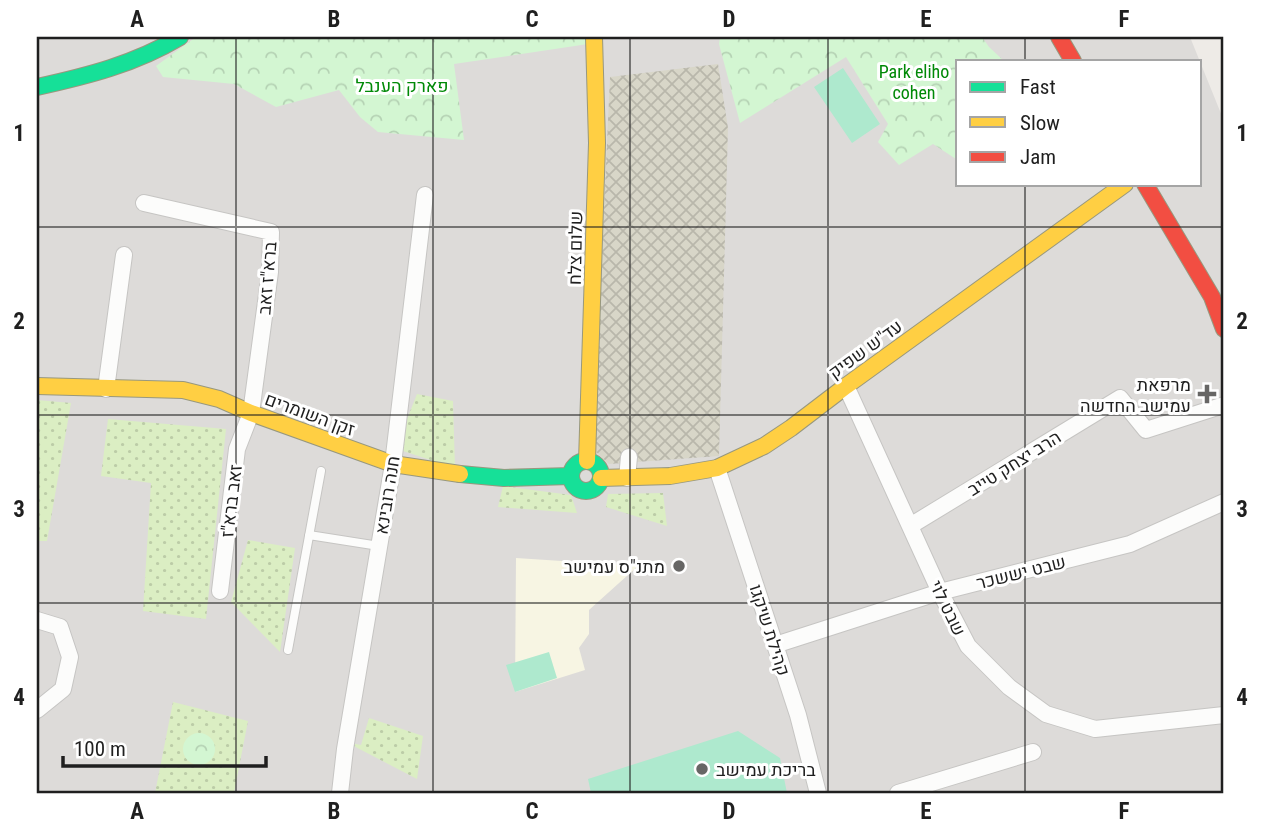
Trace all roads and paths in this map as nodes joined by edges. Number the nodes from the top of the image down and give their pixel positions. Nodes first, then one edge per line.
1 (180, 37) edge
2 (594, 37) edge
3 (1059, 37) edge
4 (1072, 60) edge
5 (37, 87) edge
6 (1122, 186) edge
7 (1146, 186) edge
8 (425, 195) dead end
9 (144, 203) dead end
10 (124, 256) dead end
11 (1224, 329) edge
12 (37, 386) edge
13 (846, 386) junction
14 (106, 389) junction
15 (1224, 405) edge
16 (251, 413) junction
17 (629, 457) dead end
18 (587, 461) junction
19 (393, 464) junction
20 (717, 468) junction
21 (321, 471) dead end
22 (570, 476) junction
23 (601, 478) junction
24 (627, 478) junction
25 (1224, 502) edge
26 (910, 526) junction
27 (309, 535) junction
28 (379, 546) junction
29 (220, 591) dead end
30 (940, 592) junction
31 (37, 620) edge
32 (775, 645) junction
33 (288, 650) dead end
34 (37, 710) edge
35 (1224, 715) edge
36 (1033, 751) dead end
37 (340, 793) edge
38 (818, 793) edge
39 (898, 793) edge

1 - 5 street
2 - 18 street, שלום צלח
3 - 4 street
6 - 13 street, עד"ש שפיק
7 - 11 street
8 - 19 street, חנה רובינא
9 - 16 street, ברא"ז זאב
10 - 14 street
12 - 14 street, זקן השומרים
13 - 20 street, עד"ש שפיק
13 - 26 street, שבט לוי
14 - 16 street, זקן השומרים
15 - 26 street, הרב יצחק טייב
16 - 19 street, זקן השומרים
16 - 29 street, זאב ברא"ז
17 - 24 street
18 - 22 street
18 - 23 street
19 - 22 street, זקן השומרים
19 - 28 street, חנה רובינא
20 - 24 street, עד"ש שפיק
20 - 32 street, קהילת שיקגו
21 - 27 lane
22 - 23 street
23 - 24 street, עד"ש שפיק
25 - 30 street, שבט יששכר
26 - 30 street, שבט לוי
27 - 28 lane
27 - 33 lane
28 - 37 street, חנה רובינא
30 - 32 street, שבט יששכר
30 - 35 street, שבט לוי
31 - 34 street
32 - 38 street, קהילת שיקגו
36 - 39 street

